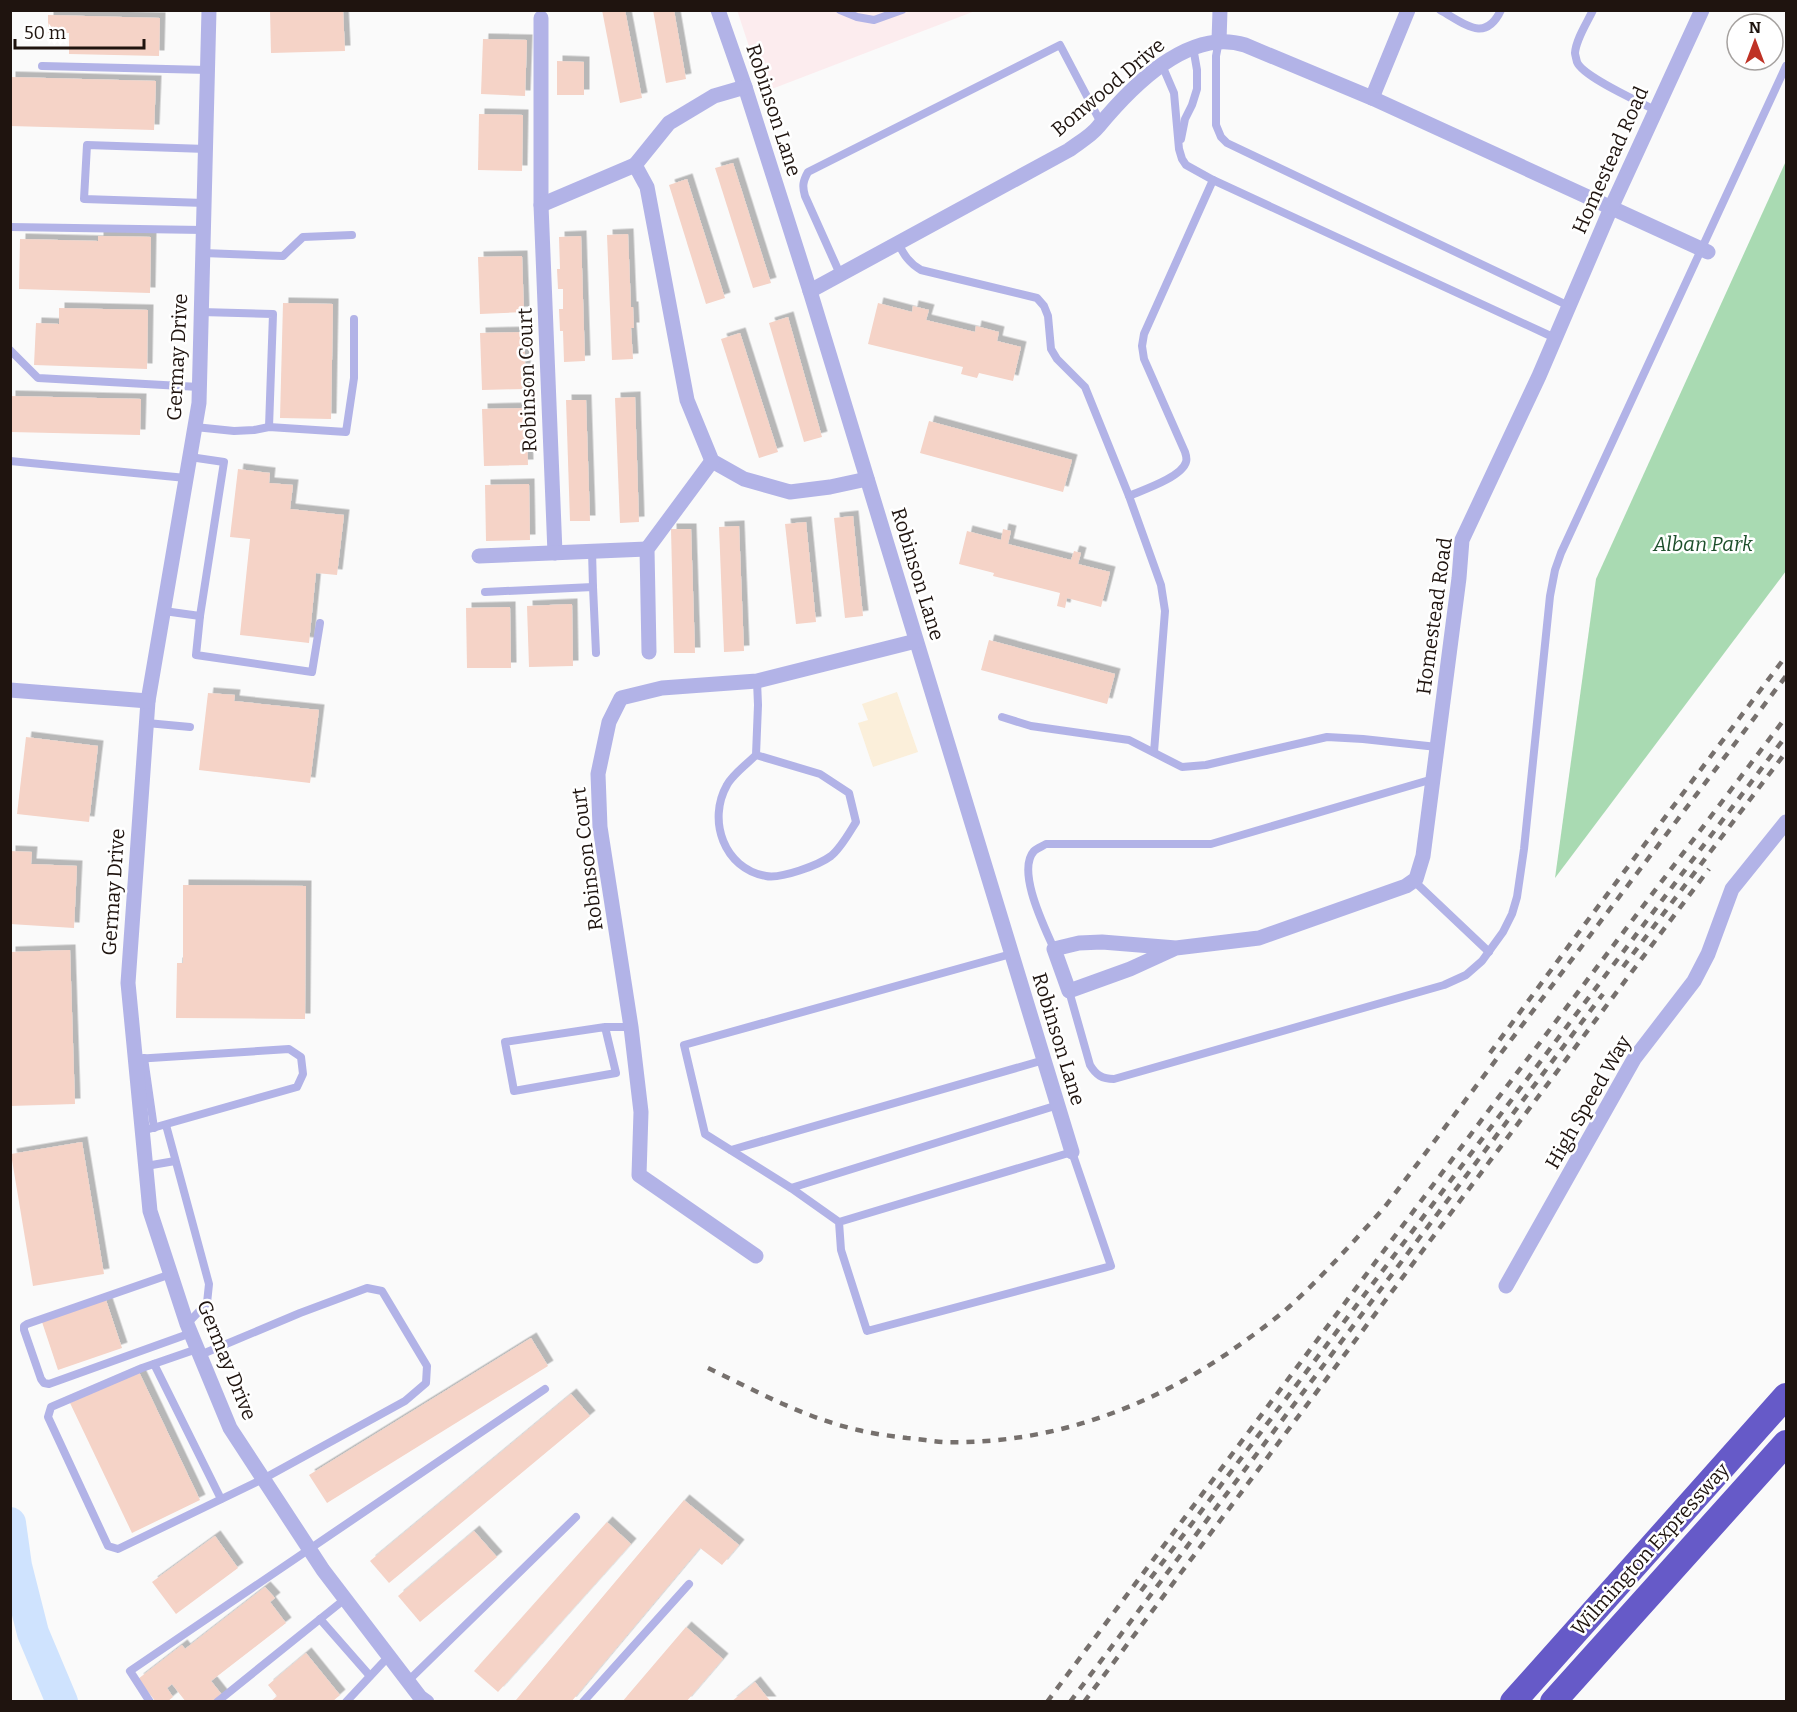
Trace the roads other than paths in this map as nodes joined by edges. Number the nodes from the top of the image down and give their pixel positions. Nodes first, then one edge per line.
1 (209, 10) edge
2 (718, 10) edge
3 (840, 10) edge
4 (902, 10) edge
5 (1220, 10) edge
6 (1408, 10) edge
7 (1440, 10) edge
8 (1501, 10) edge
9 (1593, 10) edge
10 (1702, 10) edge
11 (541, 18) dead end
12 (1218, 41) junction
13 (1193, 47) junction
14 (1162, 64) junction
15 (42, 66) dead end
16 (1786, 66) edge
17 (208, 70) junction
18 (745, 87) junction
19 (1372, 98) junction
20 (1655, 110) junction
21 (1101, 123) junction
22 (1179, 149) junction
23 (206, 150) junction
24 (635, 165) junction
25 (1213, 180) junction
26 (204, 203) junction
27 (540, 205) junction
28 (1611, 208) junction
29 (10, 226) edge
30 (203, 230) junction
31 (352, 235) dead end
32 (898, 243) junction
33 (1704, 251) junction
34 (203, 253) junction
35 (840, 274) junction
36 (810, 291) junction
37 (1569, 306) junction
38 (201, 312) junction
39 (354, 318) dead end
40 (1554, 338) junction
41 (10, 350) edge
42 (199, 387) junction
43 (268, 426) junction
44 (195, 427) junction
45 (190, 457) junction
46 (712, 461) junction
47 (10, 462) edge
48 (186, 478) junction
49 (867, 479) junction
50 (1129, 496) junction
51 (647, 549) junction
52 (592, 551) junction
53 (555, 553) junction
54 (479, 556) dead end
55 (593, 588) junction
56 (485, 592) dead end
57 (164, 610) junction
58 (200, 616) junction
59 (320, 624) dead end
60 (916, 641) junction
61 (650, 652) dead end
62 (596, 653) dead end
63 (757, 681) junction
64 (10, 690) edge
65 (148, 701) junction
66 (1002, 717) dead end
67 (147, 723) junction
68 (190, 727) dead end
69 (1437, 747) junction
70 (1154, 752) junction
71 (756, 755) junction
72 (1433, 779) junction
73 (1786, 822) edge
74 (1414, 881) junction
75 (1176, 948) junction
76 (1054, 949) junction
77 (1489, 952) junction
78 (1011, 954) junction
79 (1069, 991) junction
80 (605, 1027) junction
81 (631, 1027) junction
82 (140, 1058) junction
83 (1044, 1060) junction
84 (1058, 1105) junction
85 (166, 1125) junction
86 (148, 1129) junction
87 (731, 1150) junction
88 (1072, 1152) junction
89 (175, 1161) junction
90 (146, 1166) junction
91 (791, 1188) junction
92 (839, 1222) junction
93 (756, 1257) dead end
94 (171, 1274) junction
95 (1506, 1286) dead end
96 (189, 1328) junction
97 (199, 1352) junction
98 (154, 1364) junction
99 (545, 1389) dead end
100 (1786, 1396) edge
101 (1786, 1443) edge
102 (263, 1479) junction
103 (221, 1499) junction
104 (576, 1517) dead end
105 (309, 1549) junction
106 (689, 1584) dead end
107 (345, 1599) junction
108 (320, 1619) junction
109 (389, 1656) junction
110 (370, 1676) junction
111 (408, 1681) junction
112 (150, 1701) edge
113 (217, 1701) edge
114 (346, 1701) edge
115 (427, 1701) edge
116 (583, 1701) edge
117 (1513, 1701) edge
118 (1553, 1701) edge

1 - 17 street, Germay Drive
2 - 18 street, Robinson Lane
3 - 4 lane
5 - 12 street
6 - 19 street
7 - 8 lane
9 - 20 lane
10 - 20 street, Homestead Road
11 - 27 street, Robinson Court
12 - 13 street, Bonwood Drive
12 - 19 street, Bonwood Drive
12 - 37 lane
13 - 14 street, Bonwood Drive
13 - 22 lane
14 - 21 street, Bonwood Drive
14 - 22 lane
15 - 17 lane
16 - 33 lane
17 - 23 street, Germay Drive
18 - 24 street
18 - 36 street, Robinson Lane
19 - 28 street, Bonwood Drive
20 - 28 street, Homestead Road
21 - 32 street, Bonwood Drive
21 - 35 lane
22 - 25 lane
23 - 26 street, Germay Drive
23 - 26 lane
24 - 27 street
24 - 46 street
25 - 40 lane
25 - 50 lane
26 - 30 street, Germay Drive
27 - 53 street, Robinson Court
28 - 33 street, Bonwood Drive
28 - 37 street, Homestead Road
29 - 30 lane
30 - 34 street, Germay Drive
31 - 34 lane
32 - 35 street, Bonwood Drive
32 - 50 lane
33 - 77 lane
34 - 38 street, Germay Drive
35 - 36 street, Bonwood Drive
36 - 49 street, Robinson Lane
37 - 40 street, Homestead Road
38 - 42 street, Germay Drive
38 - 43 lane
39 - 43 lane
40 - 69 street, Homestead Road
41 - 42 lane
42 - 44 street, Germay Drive
43 - 44 lane
44 - 45 street, Germay Drive
45 - 48 street, Germay Drive
45 - 58 lane
46 - 49 street
46 - 51 street
47 - 48 lane
48 - 57 street, Germay Drive
49 - 60 street, Robinson Lane
50 - 70 lane
51 - 52 street
51 - 61 street
52 - 53 street
52 - 55 lane
53 - 54 street
55 - 56 lane
55 - 62 lane
57 - 58 lane
57 - 65 street, Germay Drive
58 - 59 lane
60 - 63 street, Robinson Court
60 - 78 street, Robinson Lane
63 - 71 lane
63 - 81 street, Robinson Court
64 - 65 street
65 - 67 street, Germay Drive
66 - 70 lane
67 - 68 lane
67 - 82 street, Germay Drive
69 - 70 lane
69 - 72 street, Homestead Road
71 - 71 lane
72 - 74 street, Homestead Road
72 - 76 lane
73 - 95 street, High Speed Way
74 - 75 street
74 - 77 lane
75 - 76 street
75 - 79 street
76 - 79 street
77 - 79 lane
78 - 83 street, Robinson Lane
78 - 87 lane
80 - 80 lane
80 - 81 lane
81 - 93 street, Robinson Court
82 - 85 lane
82 - 86 street, Germay Drive
83 - 84 street, Robinson Lane
83 - 87 lane
84 - 88 street, Robinson Lane
84 - 91 lane
85 - 86 lane
85 - 89 lane
86 - 90 street, Germay Drive
87 - 91 lane
88 - 92 lane
88 - 92 lane
89 - 90 lane
89 - 96 lane
90 - 94 street, Germay Drive
91 - 92 lane
94 - 96 street, Germay Drive
94 - 96 lane
96 - 97 street, Germay Drive
97 - 98 lane
97 - 102 street, Germay Drive
97 - 102 lane
98 - 103 lane
98 - 103 lane
99 - 105 lane
100 - 117 highway, Wilmington Expressway
101 - 118 highway, Wilmington Expressway
102 - 103 lane
102 - 105 street, Germay Drive
104 - 111 lane
105 - 107 street, Germay Drive
105 - 112 lane
106 - 116 lane
107 - 108 lane
107 - 109 street, Germay Drive
108 - 110 lane
108 - 113 lane
109 - 110 lane
109 - 111 street, Germay Drive
110 - 114 lane
111 - 115 street, Germay Drive

